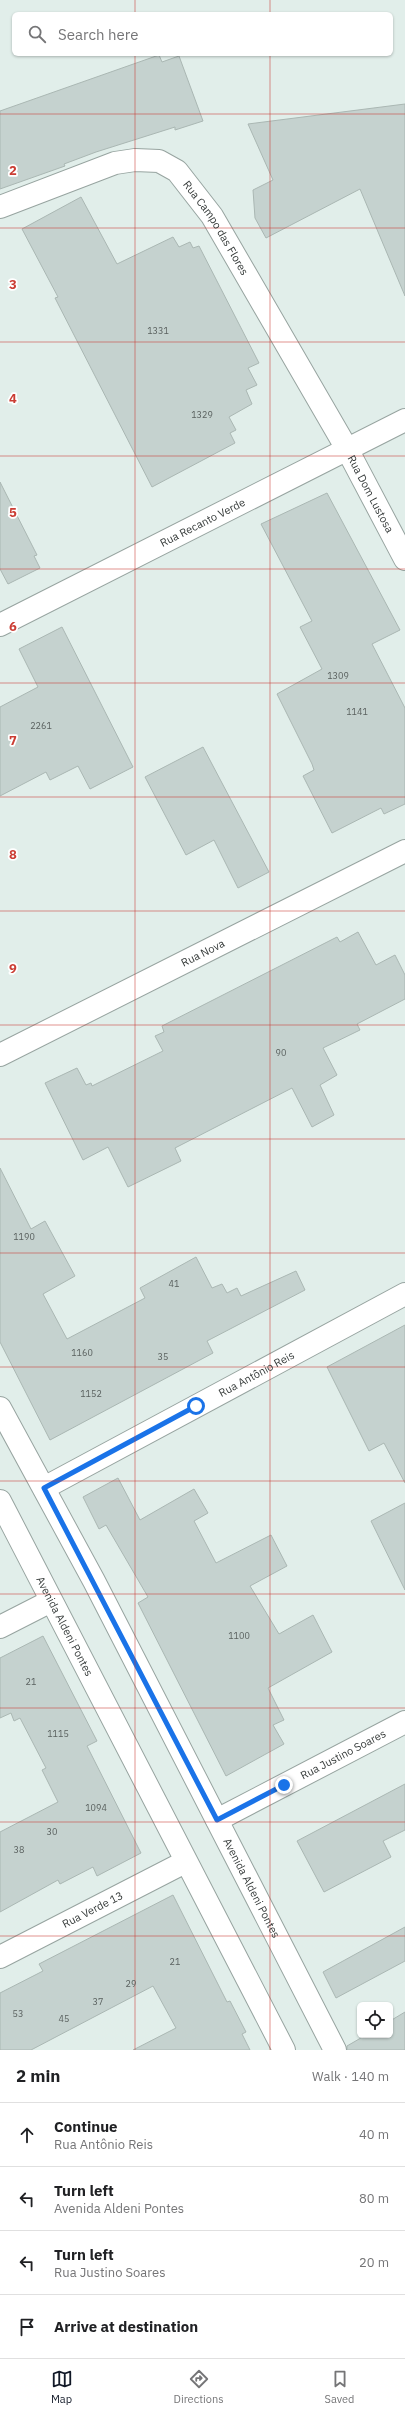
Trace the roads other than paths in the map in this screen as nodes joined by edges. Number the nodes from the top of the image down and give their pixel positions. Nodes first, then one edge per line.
1 (0, 207) edge
2 (405, 420) edge
3 (347, 449) junction
4 (405, 560) edge
5 (0, 625) edge
6 (405, 851) edge
7 (0, 1056) edge
8 (405, 1294) edge
9 (0, 1408) edge
10 (44, 1488) junction
11 (0, 1501) edge
12 (51, 1601) junction
13 (0, 1627) edge
14 (405, 1722) edge
15 (217, 1820) junction
16 (185, 1862) junction
17 (0, 1957) edge
18 (284, 2050) edge
19 (335, 2050) edge

1 - 3 street, Rua Campo das Flores
2 - 3 street, Rua Recanto Verde
3 - 4 street, Rua Dom Lustosa
3 - 5 street, Rua Recanto Verde
6 - 7 street, Rua Nova
8 - 10 street, Rua Antônio Reis
9 - 10 street, Avenida Aldeni Pontes
10 - 15 street, Avenida Aldeni Pontes
11 - 12 street, Avenida Aldeni Pontes
12 - 13 street
12 - 16 street, Avenida Aldeni Pontes
14 - 15 street, Rua Justino Soares
15 - 19 street, Avenida Aldeni Pontes
16 - 17 street, Rua Verde 13
16 - 18 street, Avenida Aldeni Pontes

